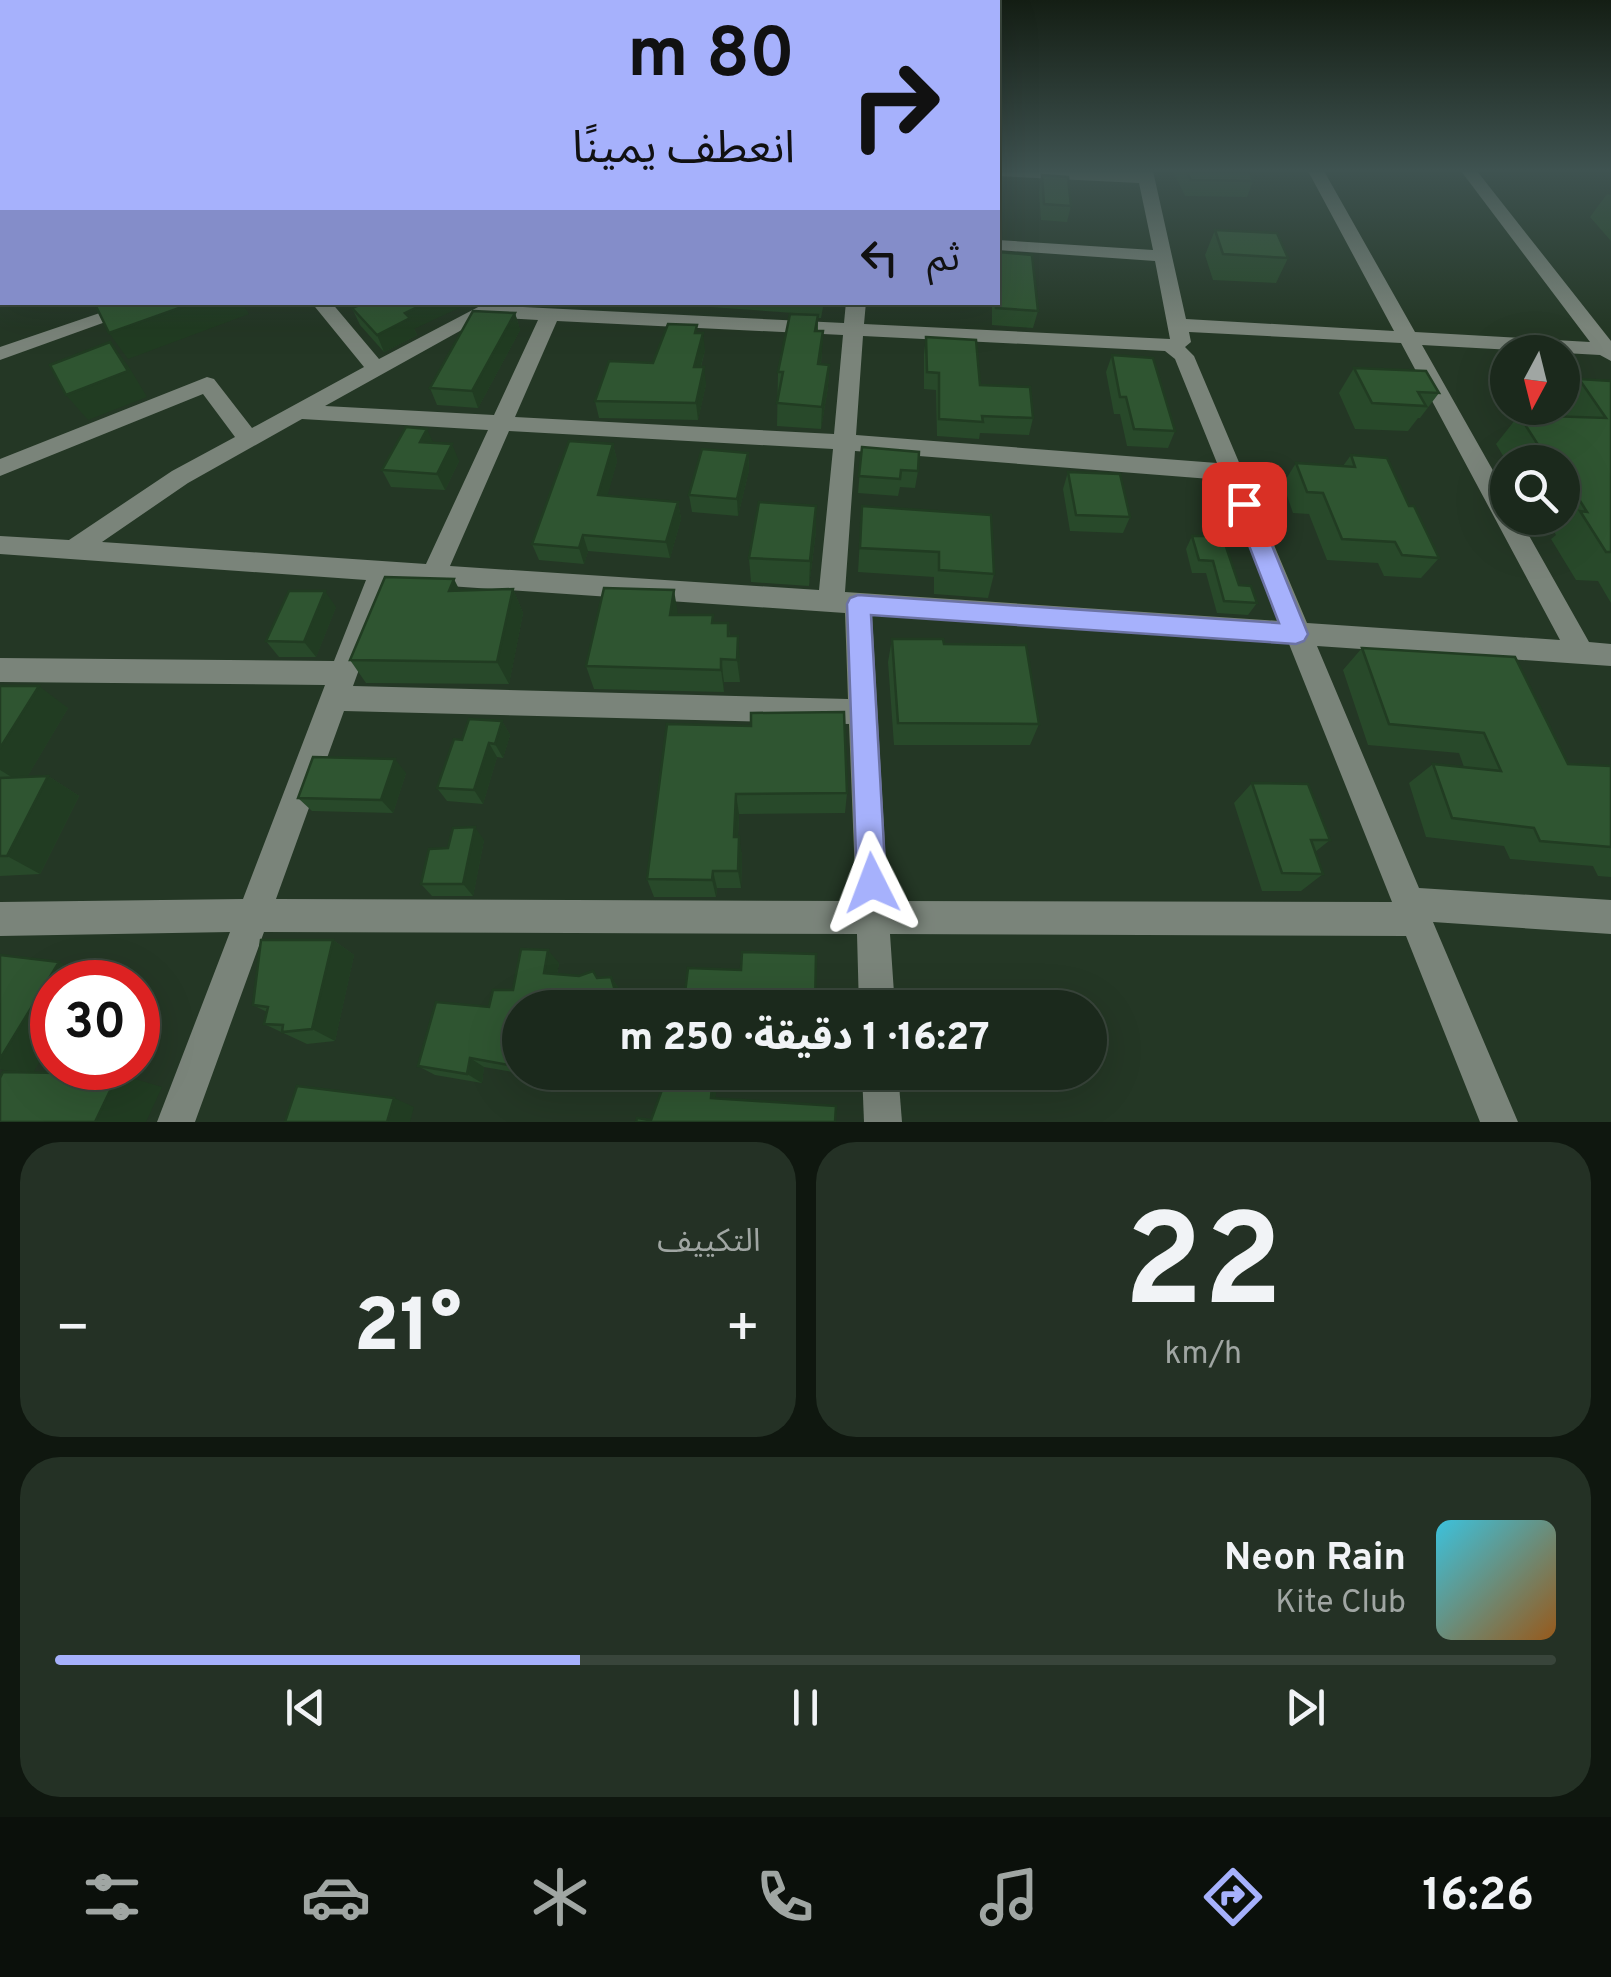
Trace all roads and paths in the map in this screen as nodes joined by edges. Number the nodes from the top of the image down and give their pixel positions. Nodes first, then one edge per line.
1 (1156, 223) edge
2 (1346, 223) edge
3 (1510, 223) edge
4 (1000, 245) edge
5 (1163, 256) junction
6 (143, 305) edge
7 (323, 305) edge
8 (856, 305) edge
9 (549, 309) edge
10 (1178, 326) junction
11 (854, 328) junction
12 (1409, 338) junction
13 (1609, 351) edge
14 (0, 354) edge
15 (1184, 356) junction
16 (376, 368) junction
17 (297, 412) junction
18 (505, 422) junction
19 (248, 439) junction
20 (844, 442) junction
21 (0, 468) edge
22 (1231, 472) junction
23 (0, 545) edge
24 (73, 550) junction
25 (381, 573) junction
26 (434, 576) junction
27 (845, 604) junction
28 (1296, 634) junction
29 (1581, 653) junction
30 (1611, 656) edge
31 (0, 670) edge
32 (339, 686) junction
33 (864, 712) junction
34 (1412, 912) junction
35 (253, 915) junction
36 (873, 917) junction
37 (1611, 917) edge
38 (0, 919) edge
39 (877, 990) edge
40 (881, 1090) edge
41 (176, 1122) edge
42 (883, 1122) edge
43 (1499, 1122) edge

1 - 5 street
2 - 12 street
3 - 13 street
4 - 5 street
5 - 10 street
6 - 14 street
7 - 16 street
8 - 11 street
9 - 11 street
9 - 16 street
9 - 18 street
10 - 12 street
10 - 15 street
11 - 15 street
11 - 20 street
12 - 13 street
12 - 29 street
15 - 22 street
16 - 17 street
17 - 18 street
17 - 19 street
18 - 20 street
18 - 26 street
19 - 21 street
19 - 24 street
20 - 22 street
20 - 27 street
22 - 28 street
23 - 24 street
24 - 25 street
25 - 26 street
25 - 32 street
26 - 27 street
27 - 28 street
27 - 33 street
28 - 29 street
28 - 34 street
29 - 30 street
31 - 32 street
32 - 33 street
32 - 35 street
33 - 36 street
34 - 36 street
34 - 37 street
34 - 43 street
35 - 36 street
35 - 38 street
35 - 41 street
36 - 39 street
40 - 42 street

